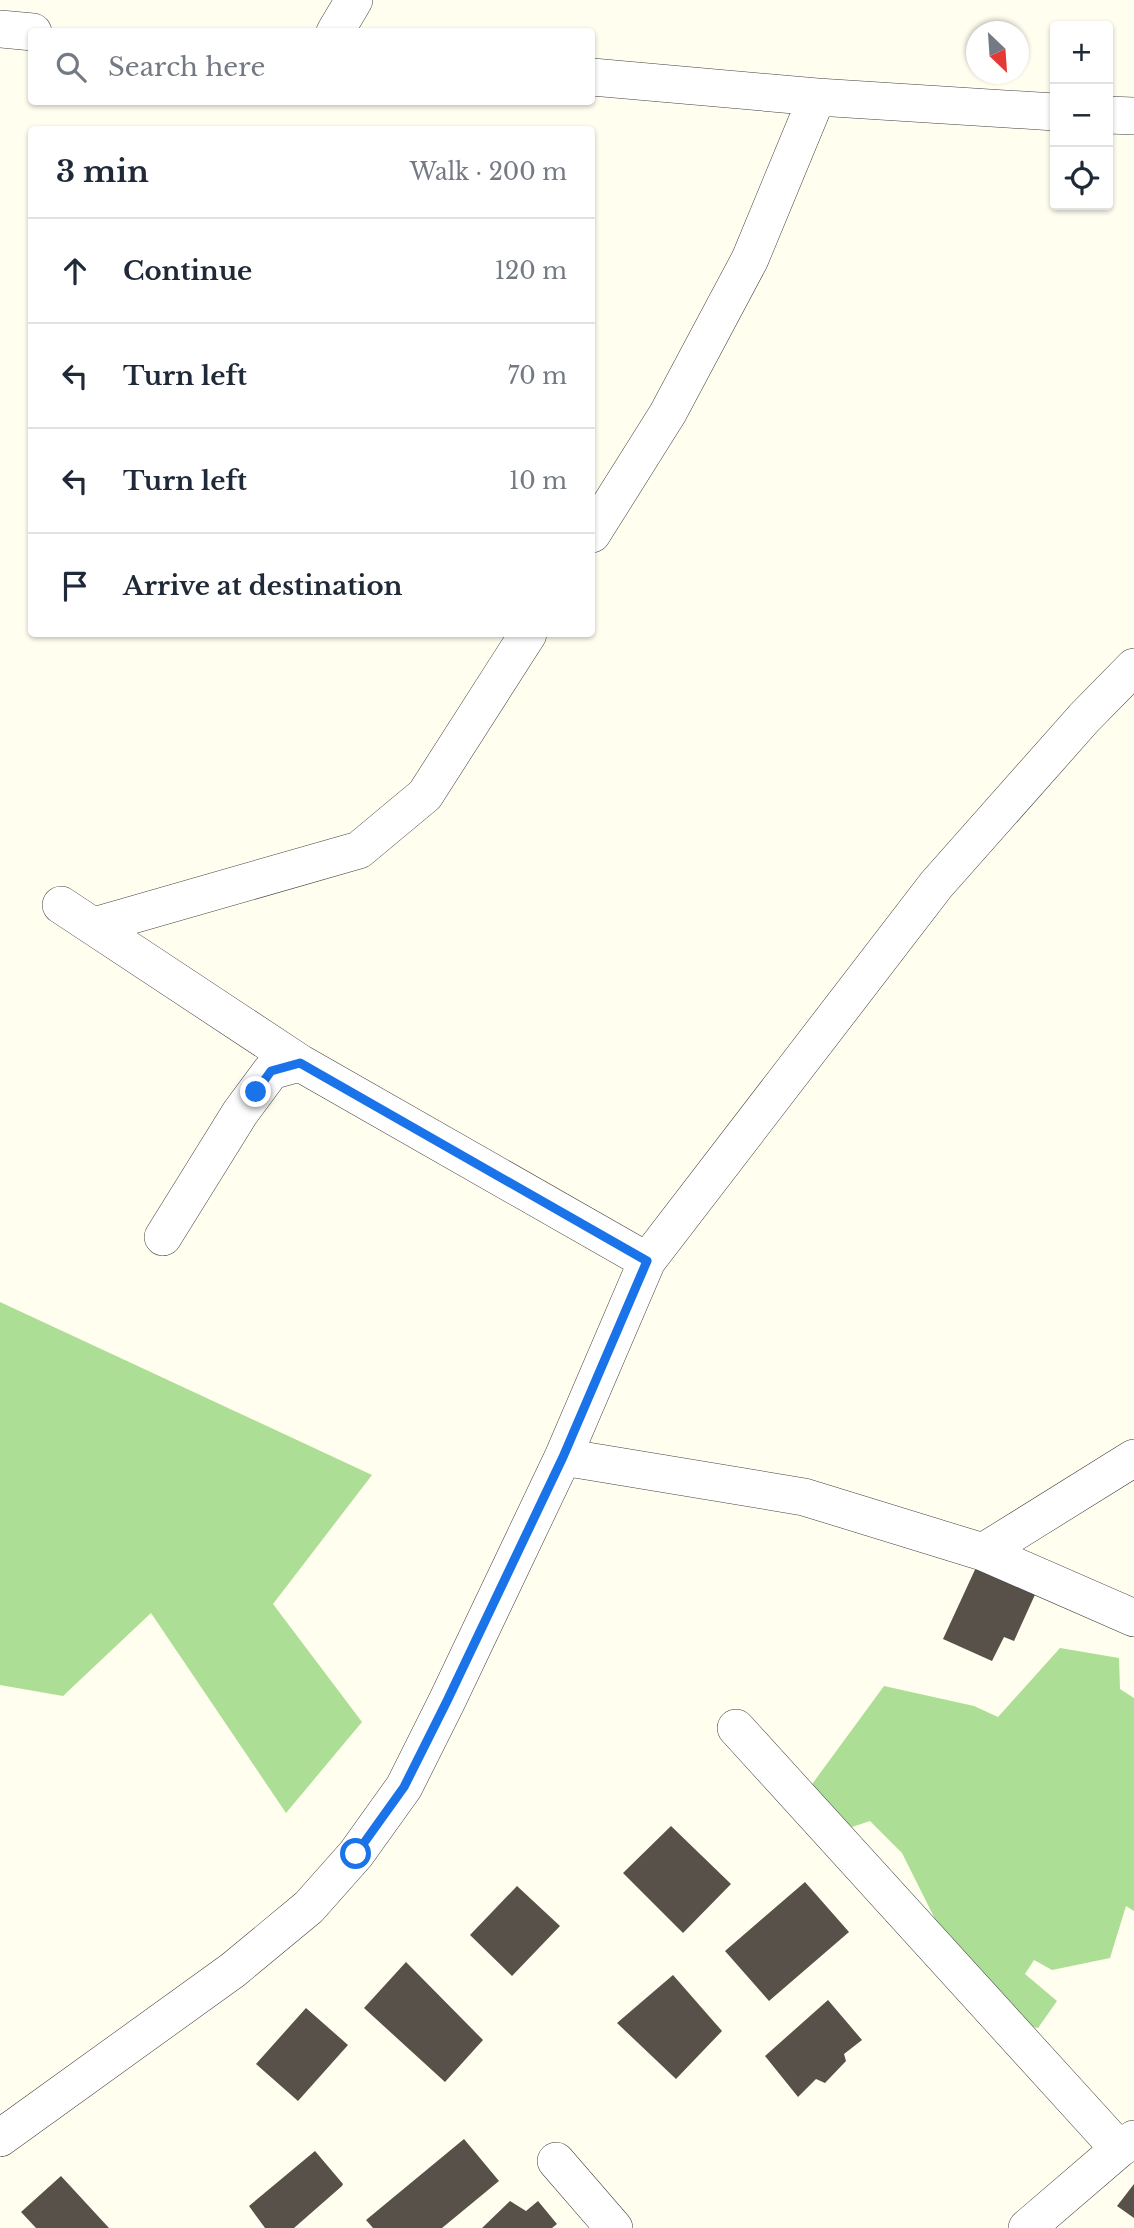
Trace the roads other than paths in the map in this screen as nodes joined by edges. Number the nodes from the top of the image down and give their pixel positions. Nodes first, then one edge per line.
1 (354, 0) edge
2 (337, 28) edge
3 (0, 29) edge
4 (28, 32) edge
5 (595, 77) edge
6 (817, 97) junction
7 (1050, 112) edge
8 (1113, 115) edge
9 (1134, 116) edge
10 (595, 529) edge
11 (526, 637) edge
12 (1134, 667) edge
13 (61, 905) dead end
14 (94, 926) junction
15 (300, 1063) junction
16 (163, 1237) dead end
17 (647, 1261) junction
18 (563, 1457) junction
19 (1134, 1458) edge
20 (984, 1552) junction
21 (1134, 1618) edge
22 (736, 1728) dead end
23 (0, 2138) edge
24 (1126, 2144) edge
25 (556, 2161) dead end
26 (614, 2228) edge
27 (1027, 2228) edge

1 - 2 street
3 - 4 street
5 - 6 street
6 - 7 street
6 - 10 street
8 - 9 street
11 - 14 street
12 - 17 street
13 - 14 street
14 - 15 street
15 - 16 street
15 - 17 street
17 - 18 street
18 - 20 street
18 - 23 street
19 - 20 street
20 - 21 street
22 - 24 street
24 - 27 street
25 - 26 street

